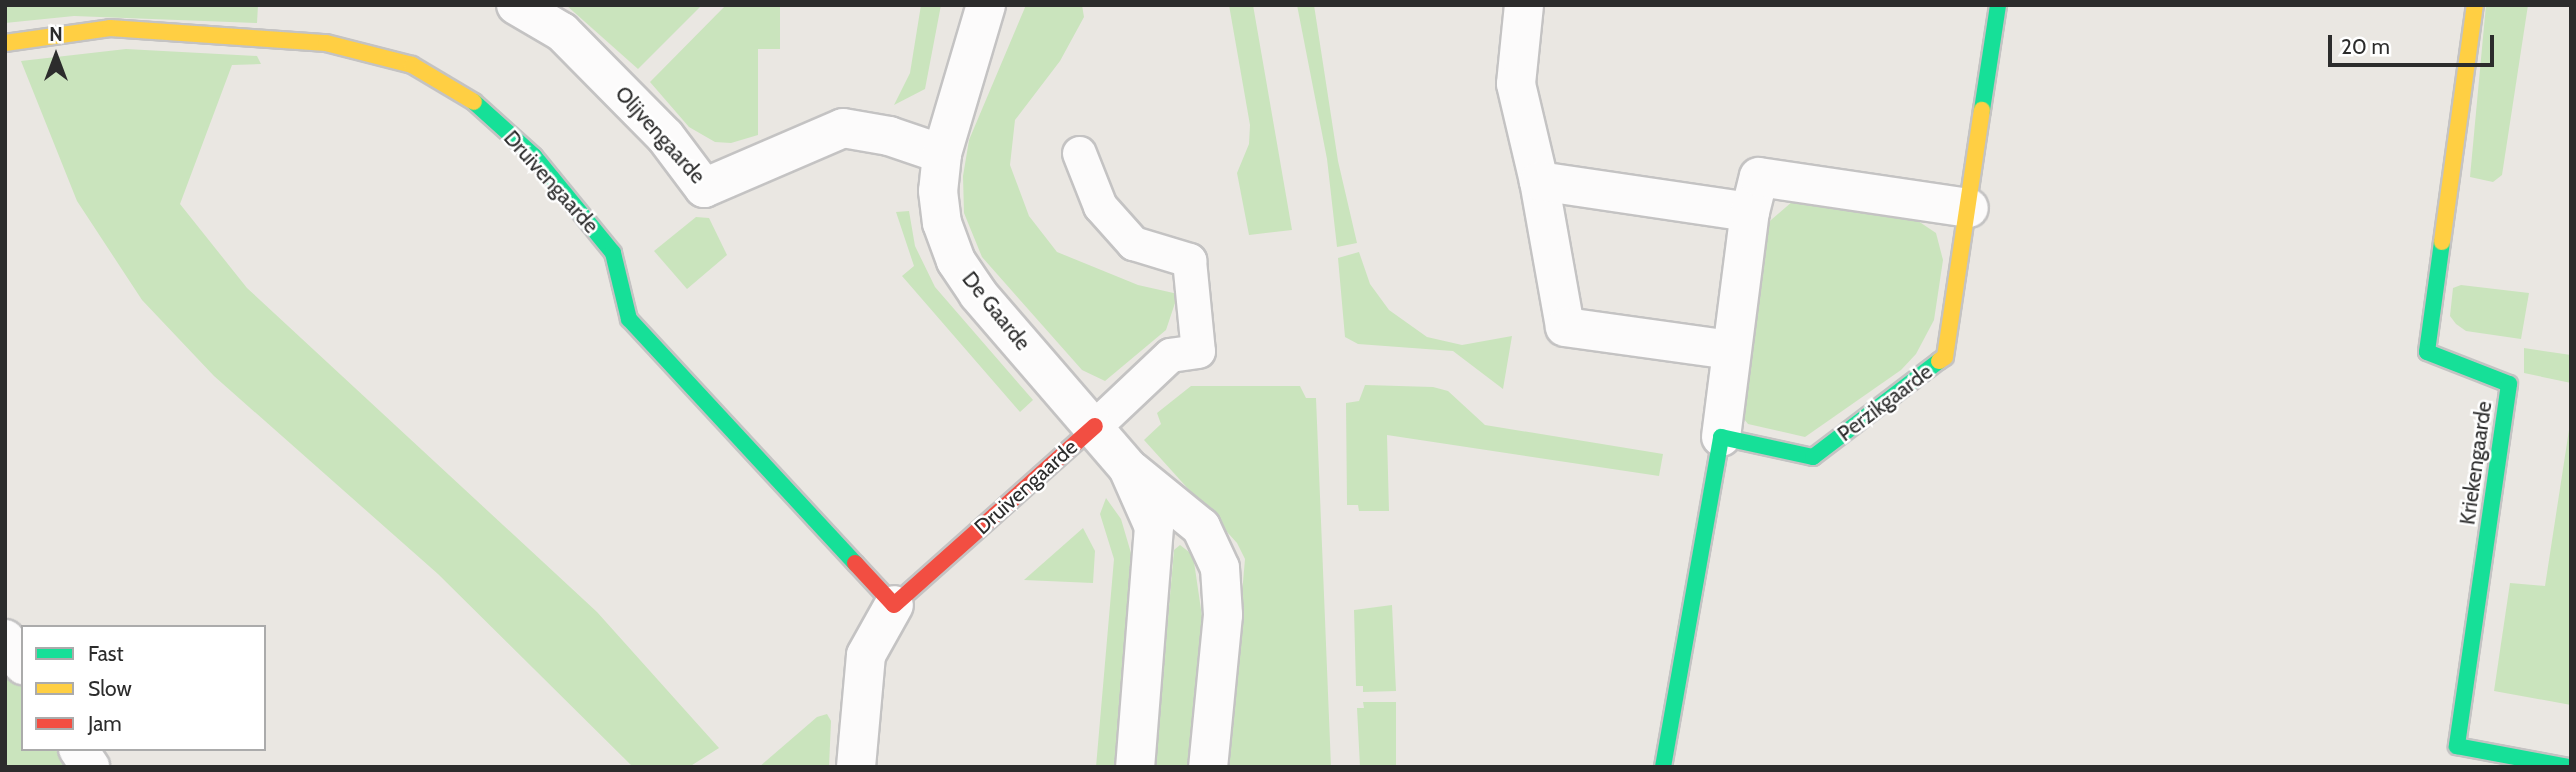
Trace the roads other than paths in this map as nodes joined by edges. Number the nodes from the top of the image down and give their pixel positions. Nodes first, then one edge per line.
1 (516, 5) edge
2 (986, 5) edge
3 (1524, 5) edge
4 (1998, 5) edge
5 (2475, 5) edge
6 (5, 43) edge
7 (1079, 153) dead end
8 (942, 155) junction
9 (1539, 181) junction
10 (1969, 208) junction
11 (1750, 212) junction
12 (1731, 350) junction
13 (1095, 426) junction
14 (1721, 437) junction
15 (1128, 468) junction
16 (894, 605) junction
17 (5, 639) edge
18 (21, 662) edge
19 (79, 751) edge
20 (90, 767) edge
21 (856, 767) edge
22 (1135, 767) edge
23 (1208, 767) edge
24 (1663, 767) edge
25 (2568, 767) edge

1 - 8 street, Olijvengaarde
2 - 8 street, De Gaarde
3 - 9 street
4 - 10 street, Perzikgaarde
5 - 25 street, Kriekengaarde
6 - 16 street, Druivengaarde
7 - 13 lane
8 - 13 street, De Gaarde
9 - 11 street
9 - 12 street
10 - 11 street
10 - 14 street, Perzikgaarde
11 - 12 street
12 - 14 street
13 - 15 street, De Gaarde
13 - 16 street, Druivengaarde
14 - 24 street
15 - 22 street, De Gaarde
15 - 23 street, De Gaarde
16 - 21 street, Druivengaarde
17 - 18 street
19 - 20 street

